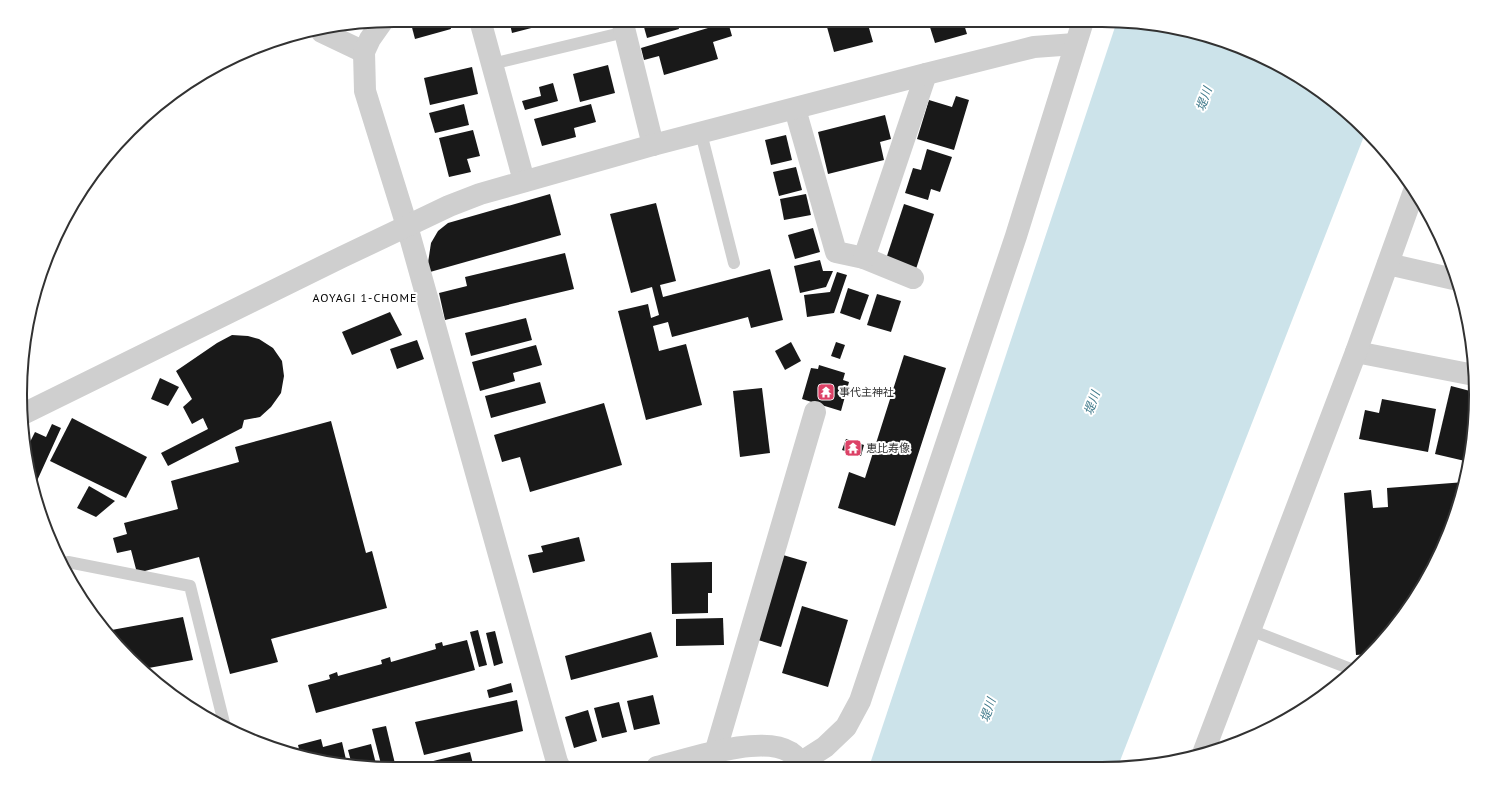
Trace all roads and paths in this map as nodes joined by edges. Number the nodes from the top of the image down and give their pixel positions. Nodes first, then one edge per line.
1 (482, 27) edge
2 (621, 27) edge
3 (624, 27) edge
4 (1081, 27) edge
5 (378, 28) edge
6 (325, 34) edge
7 (1075, 44) junction
8 (364, 52) junction
9 (492, 64) junction
10 (926, 74) junction
11 (796, 109) junction
12 (701, 133) junction
13 (652, 145) junction
14 (524, 181) junction
15 (1412, 198) edge
16 (407, 226) junction
17 (864, 258) junction
18 (734, 263) dead end
19 (1388, 264) junction
20 (913, 278) dead end
21 (1450, 278) edge
22 (1356, 352) junction
23 (1468, 375) edge
24 (28, 412) edge
25 (815, 412) dead end
26 (68, 562) edge
27 (1250, 630) junction
28 (1347, 668) edge
29 (223, 719) edge
30 (1206, 746) edge
31 (715, 753) junction
32 (558, 762) edge
33 (678, 762) edge
34 (798, 762) edge
35 (804, 762) edge

1 - 9 street
2 - 9 lane
3 - 13 street
4 - 7 street
5 - 8 street
6 - 8 street
7 - 10 street
7 - 35 street
8 - 16 street
9 - 14 street
10 - 11 street
10 - 17 street
11 - 12 street
11 - 17 street
12 - 13 street
12 - 18 lane
13 - 14 street
14 - 16 street
15 - 19 street
16 - 24 street
16 - 32 street
17 - 20 street
19 - 21 street
19 - 22 street
22 - 23 street
22 - 27 street
25 - 31 street
26 - 29 lane
27 - 28 lane
27 - 30 street
31 - 33 street
31 - 34 street

